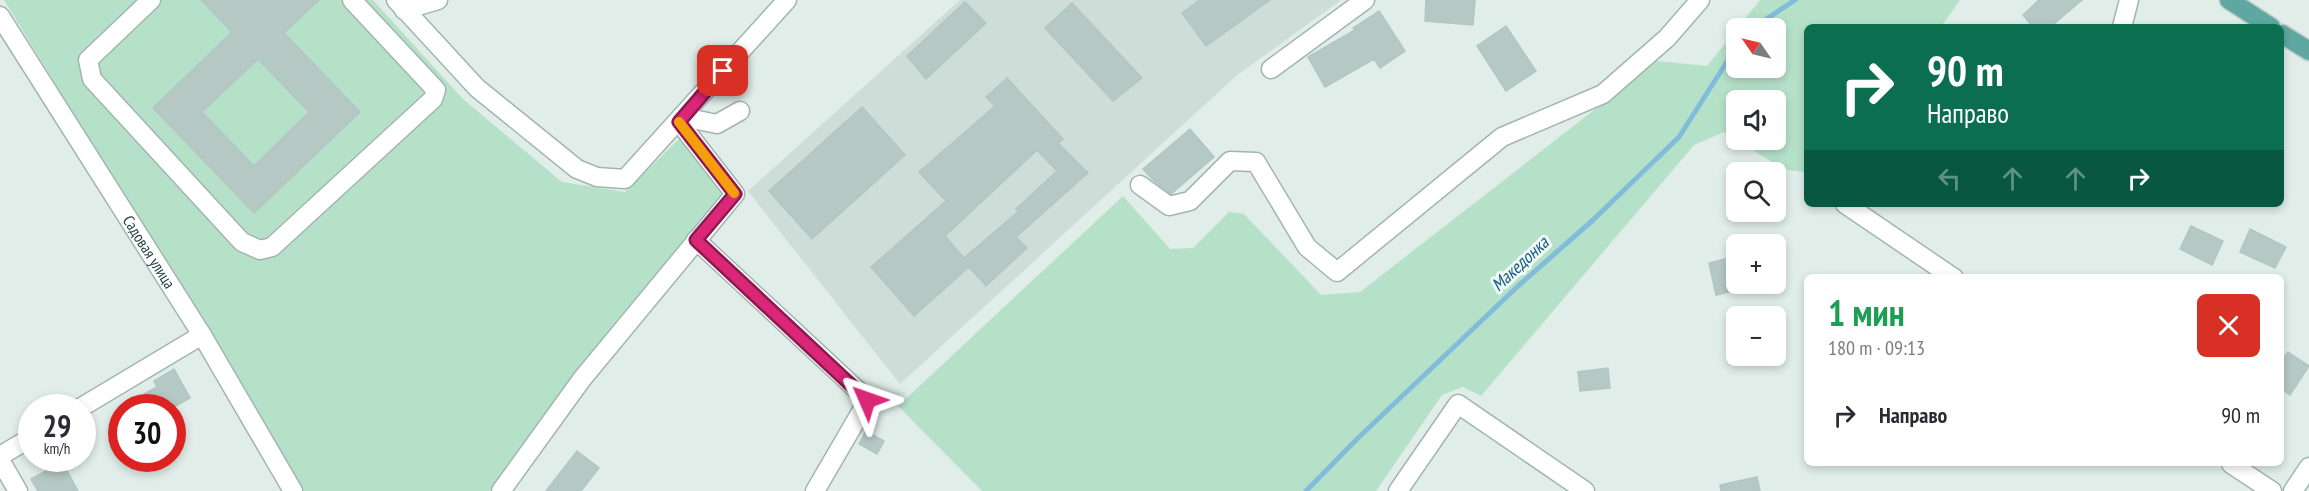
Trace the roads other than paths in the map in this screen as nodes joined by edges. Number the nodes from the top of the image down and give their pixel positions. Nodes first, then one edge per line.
1 (150, 0) edge
2 (352, 0) edge
3 (438, 0) edge
4 (788, 0) edge
5 (1365, 0) edge
6 (1700, 0) edge
7 (2129, 0) edge
8 (2229, 0) edge
9 (400, 5) edge
10 (0, 16) edge
11 (2123, 24) edge
12 (2266, 24) edge
13 (2284, 35) edge
14 (2309, 51) edge
15 (1271, 69) dead end
16 (740, 111) dead end
17 (681, 120) junction
18 (1140, 185) dead end
19 (1849, 207) edge
20 (696, 240) junction
21 (1948, 274) edge
22 (201, 335) junction
23 (96, 398) edge
24 (18, 446) edge
25 (0, 458) edge
26 (2234, 466) edge
27 (2309, 467) edge
28 (18, 491) edge
29 (293, 491) edge
30 (501, 491) edge
31 (815, 491) edge
32 (1398, 491) edge
33 (1585, 491) edge
34 (2272, 491) edge
35 (2293, 491) edge

1 - 2 street
3 - 9 street
4 - 17 street
5 - 15 street
6 - 18 street
7 - 11 street
8 - 12 main road
9 - 17 street
10 - 22 street, Садовая улица
13 - 14 main road
16 - 17 street
17 - 20 street
19 - 21 street
20 - 30 street
20 - 31 street
22 - 23 street
22 - 29 street, Садовая улица
24 - 25 street
25 - 28 street
26 - 34 street
27 - 35 street
32 - 33 street

